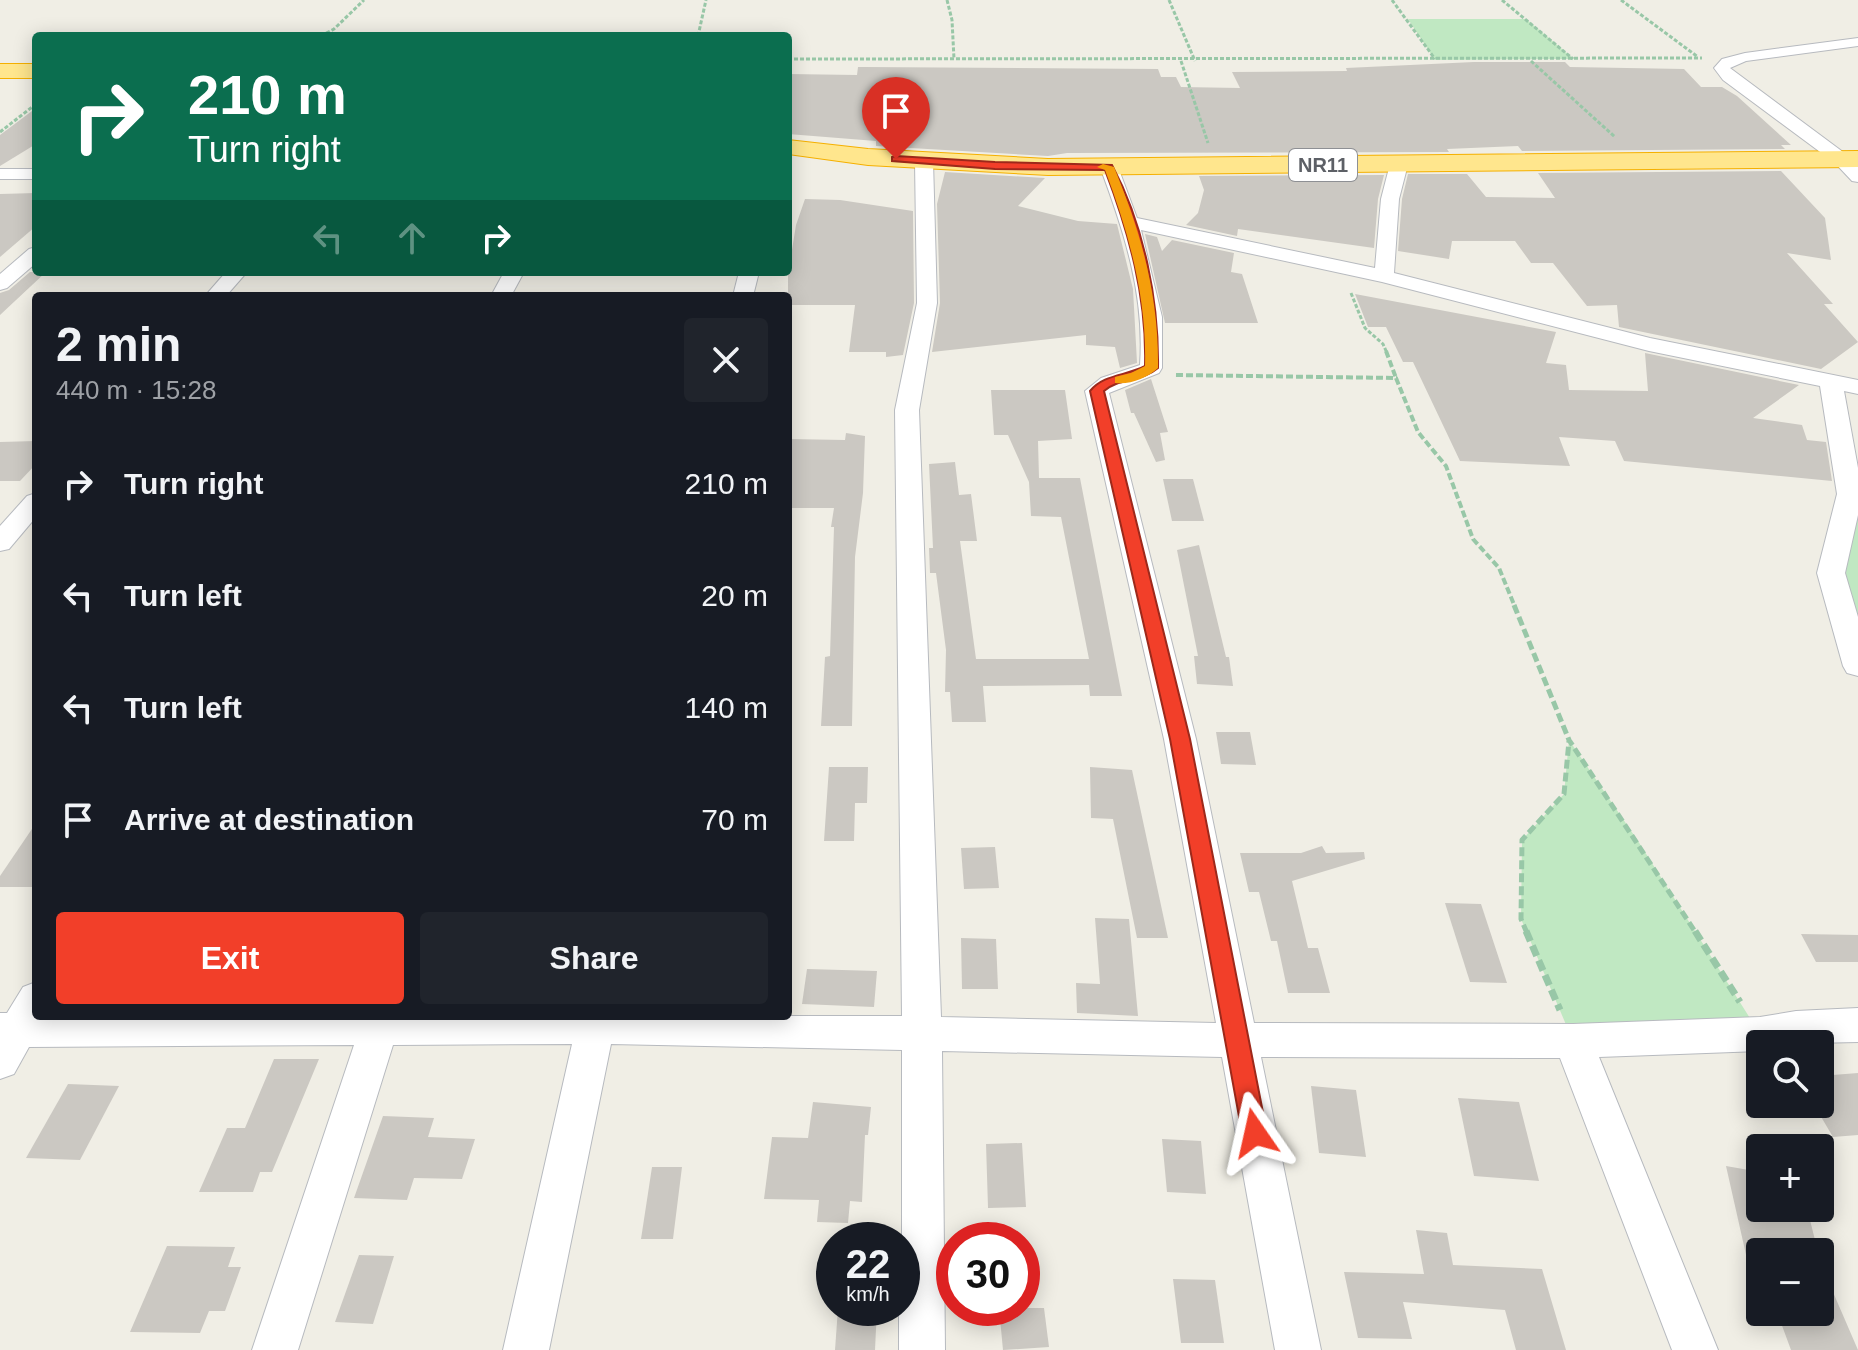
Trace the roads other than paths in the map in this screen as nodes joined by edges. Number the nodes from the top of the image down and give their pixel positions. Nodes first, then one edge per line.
1 (1858, 42) edge
2 (0, 71) edge
3 (32, 71) edge
4 (792, 147) edge
5 (924, 161) junction
6 (1399, 164) junction
7 (1852, 165) edge
8 (1109, 167) junction
9 (0, 174) edge
10 (32, 174) edge
11 (1131, 222) junction
12 (32, 256) edge
13 (233, 276) edge
14 (1384, 276) junction
15 (0, 284) edge
16 (219, 292) edge
17 (1831, 381) junction
18 (1858, 387) edge
19 (32, 506) edge
20 (0, 543) edge
21 (1858, 666) edge
22 (597, 1022) edge
23 (381, 1023) edge
24 (1858, 1025) edge
25 (13, 1030) edge
26 (922, 1033) junction
27 (1236, 1040) junction
28 (1573, 1041) junction
29 (275, 1350) edge
30 (526, 1350) edge
31 (922, 1350) edge
32 (1298, 1350) edge
33 (1695, 1350) edge

1 - 7 street
2 - 3 highway
4 - 5 highway, NR11
5 - 8 highway, NR11
5 - 26 street
6 - 7 highway, NR11
6 - 8 highway, NR11
6 - 14 street
8 - 11 street
9 - 10 street
11 - 14 street
11 - 27 street
12 - 15 street
13 - 16 street
14 - 17 street
17 - 18 street
17 - 21 street
19 - 20 street
22 - 23 street
22 - 26 street
22 - 30 street
23 - 25 street
23 - 29 street
24 - 28 street
26 - 27 street
26 - 31 street
27 - 28 street
27 - 32 street
28 - 33 street

